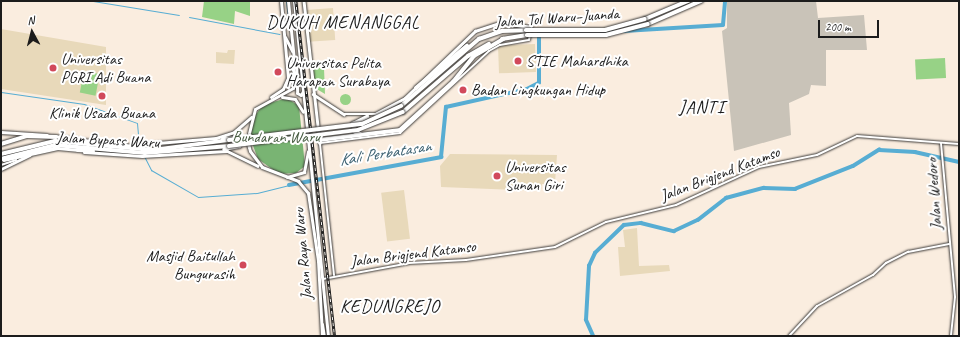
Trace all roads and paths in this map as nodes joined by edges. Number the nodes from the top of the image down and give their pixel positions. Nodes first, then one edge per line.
1 (281, 1) edge
2 (288, 1) edge
3 (294, 1) edge
4 (304, 1) edge
5 (688, 1) edge
6 (701, 1) edge
7 (531, 27) joint
8 (285, 38) junction
9 (503, 39) junction
10 (469, 45) junction
11 (294, 54) junction
12 (287, 60) junction
13 (294, 60) junction
14 (294, 74) junction
15 (302, 77) junction
16 (416, 88) junction
17 (313, 94) junction
18 (274, 97) junction
19 (269, 98) junction
20 (253, 113) junction
21 (304, 114) junction
22 (248, 115) dead end
23 (367, 116) junction
24 (1, 132) edge
25 (364, 135) junction
26 (56, 137) junction
27 (216, 138) junction
28 (319, 141) junction
29 (942, 143) junction
30 (1, 144) edge
31 (959, 144) edge
32 (118, 145) joint
33 (308, 145) junction
34 (58, 148) junction
35 (78, 150) junction
36 (110, 151) junction
37 (141, 151) junction
38 (214, 151) junction
39 (1, 154) edge
40 (25, 158) junction
41 (1, 160) edge
42 (1, 165) edge
43 (262, 168) junction
44 (1, 169) edge
45 (280, 176) junction
46 (949, 244) junction
47 (322, 272) junction
48 (334, 275) junction
49 (326, 276) junction
50 (323, 281) junction
51 (322, 317) junction
52 (325, 336) edge
53 (789, 336) edge
54 (951, 336) edge

1 - 8 highway
2 - 11 highway
3 - 15 highway
4 - 17 main road
5 - 10 highway, Jalan Tol Waru–Juanda, bridge
6 - 9 highway, Jalan Tol Waru–Juanda, bridge
7 - 16 main road
7 - 28 street
8 - 12 highway
8 - 13 highway
9 - 25 highway
9 - 37 highway, Jalan Tol Waru–Juanda, bridge
10 - 16 highway
10 - 37 highway, Jalan Tol Waru–Juanda, bridge
11 - 13 highway
11 - 15 highway
12 - 14 highway
12 - 19 highway
13 - 14 highway
14 - 18 highway
15 - 21 highway, Jalan Raya Waru
16 - 23 main road
17 - 23 main road
17 - 28 main road
18 - 19 highway
18 - 21 highway
19 - 20 highway
20 - 22 highway
20 - 27 highway, Jalan Bypass Waru
20 - 43 highway
21 - 33 highway, Jalan Raya Waru
23 - 25 highway
24 - 26 highway, Jalan Bypass Waru
25 - 28 highway
26 - 30 highway
26 - 32 highway, Jalan Bypass Waru
27 - 37 highway, Jalan Bypass Waru
27 - 38 highway
28 - 48 street
29 - 31 street, Jalan Brigjend Katamso
29 - 46 street, Jalan Wedoro
29 - 48 street, Jalan Brigjend Katamso
32 - 37 highway
33 - 45 highway
33 - 47 highway, Jalan Raya Waru
34 - 35 highway, Jalan Bypass Waru
34 - 40 highway, Jalan Bypass Waru
34 - 41 highway
35 - 36 highway
35 - 37 highway, Jalan Bypass Waru
36 - 37 highway, Jalan Tol Waru–Juanda
36 - 41 highway, Jalan Tol Waru–Juanda
37 - 38 highway, Jalan Bypass Waru
37 - 39 highway, Jalan Tol Waru–Juanda
38 - 43 highway, Jalan Bypass Waru
40 - 42 street
40 - 44 highway, Jalan Bypass Waru
43 - 45 highway, Jalan Raya Waru
45 - 51 highway, Jalan Raya Waru
46 - 53 street
46 - 54 street, Jalan Wedoro
47 - 49 street
47 - 50 highway, Jalan Raya Waru
48 - 49 street, Jalan Brigjend Katamso
49 - 50 street
50 - 51 highway, Jalan Raya Waru
51 - 52 highway, Jalan Raya Waru
51 - 52 highway, Jalan Raya Waru

